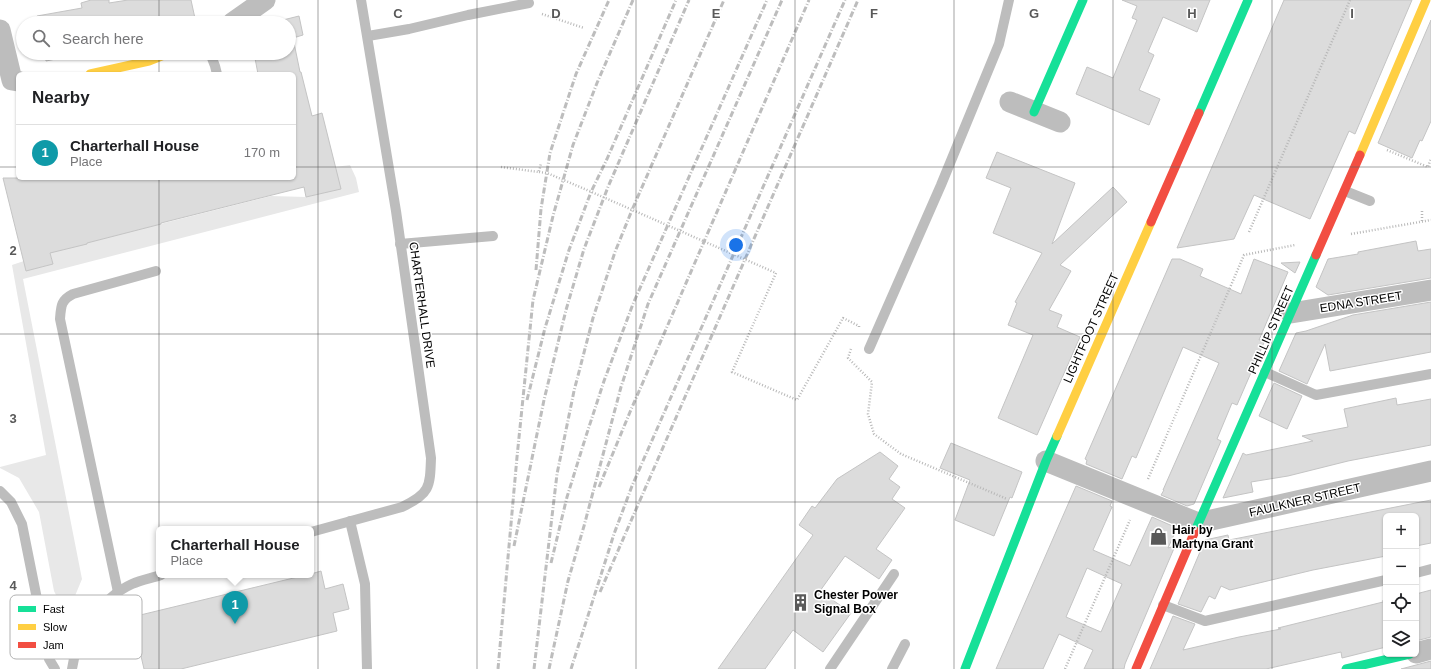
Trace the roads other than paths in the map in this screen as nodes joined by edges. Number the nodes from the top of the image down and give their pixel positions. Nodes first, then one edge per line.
1 (265, 0) edge
2 (360, 0) edge
3 (1009, 0) edge
4 (1083, 0) edge
5 (1248, 0) edge
6 (1426, 0) edge
7 (533, 8) road end
8 (242, 16) edge
9 (0, 30) edge
10 (368, 36) junction
11 (152, 60) edge
12 (213, 60) edge
13 (99, 72) edge
14 (218, 72) edge
15 (16, 81) edge
16 (1010, 102) dead end
17 (1034, 112) junction
18 (1060, 122) dead end
19 (1345, 191) junction
20 (1370, 201) dead end
21 (493, 236) dead end
22 (400, 244) junction
23 (156, 271) dead end
24 (1431, 290) edge
25 (1291, 313) junction
26 (869, 349) dead end
27 (1266, 372) junction
28 (1431, 374) edge
29 (1046, 460) junction
30 (1431, 471) edge
31 (0, 491) edge
32 (350, 521) junction
33 (1198, 523) junction
34 (314, 531) edge
35 (1431, 569) edge
36 (1419, 572) edge
37 (894, 574) dead end
38 (156, 576) edge
39 (1383, 581) edge
40 (118, 592) junction
41 (36, 595) edge
42 (114, 595) edge
43 (1164, 605) junction
44 (905, 644) dead end
45 (1431, 649) edge
46 (1419, 652) edge
47 (1397, 657) edge
48 (49, 659) edge
49 (73, 659) edge
50 (55, 669) edge
51 (72, 669) edge
52 (367, 669) edge
53 (830, 669) edge
54 (892, 669) edge
55 (965, 669) edge
56 (1136, 669) edge
57 (1346, 669) edge

1 - 8 street
2 - 10 lane, CHARTERHALL DRIVE
3 - 26 lane
4 - 17 street
5 - 29 street, LIGHTFOOT STREET
6 - 19 street, PHILLIP STREET
7 - 10 lane
9 - 15 street
10 - 22 lane, CHARTERHALL DRIVE
11 - 13 street
12 - 14 lane
16 - 17 street
17 - 18 street
19 - 20 lane
19 - 25 street, PHILLIP STREET
21 - 22 lane
22 - 32 lane, CHARTERHALL DRIVE
23 - 40 lane
24 - 25 street, EDNA STREET
25 - 27 street, PHILLIP STREET
27 - 28 lane
27 - 33 street, PHILLIP STREET
29 - 33 street
29 - 55 street, LIGHTFOOT STREET
30 - 33 street, FAULKNER STREET
31 - 41 lane
32 - 34 lane, CHARTERHALL DRIVE
32 - 52 lane
33 - 43 street, PHILLIP STREET
35 - 36 lane
37 - 53 lane
38 - 40 lane
39 - 43 lane
40 - 42 lane
43 - 56 street, PHILLIP STREET
44 - 54 lane
45 - 46 street
47 - 57 street
48 - 50 lane
49 - 51 lane

